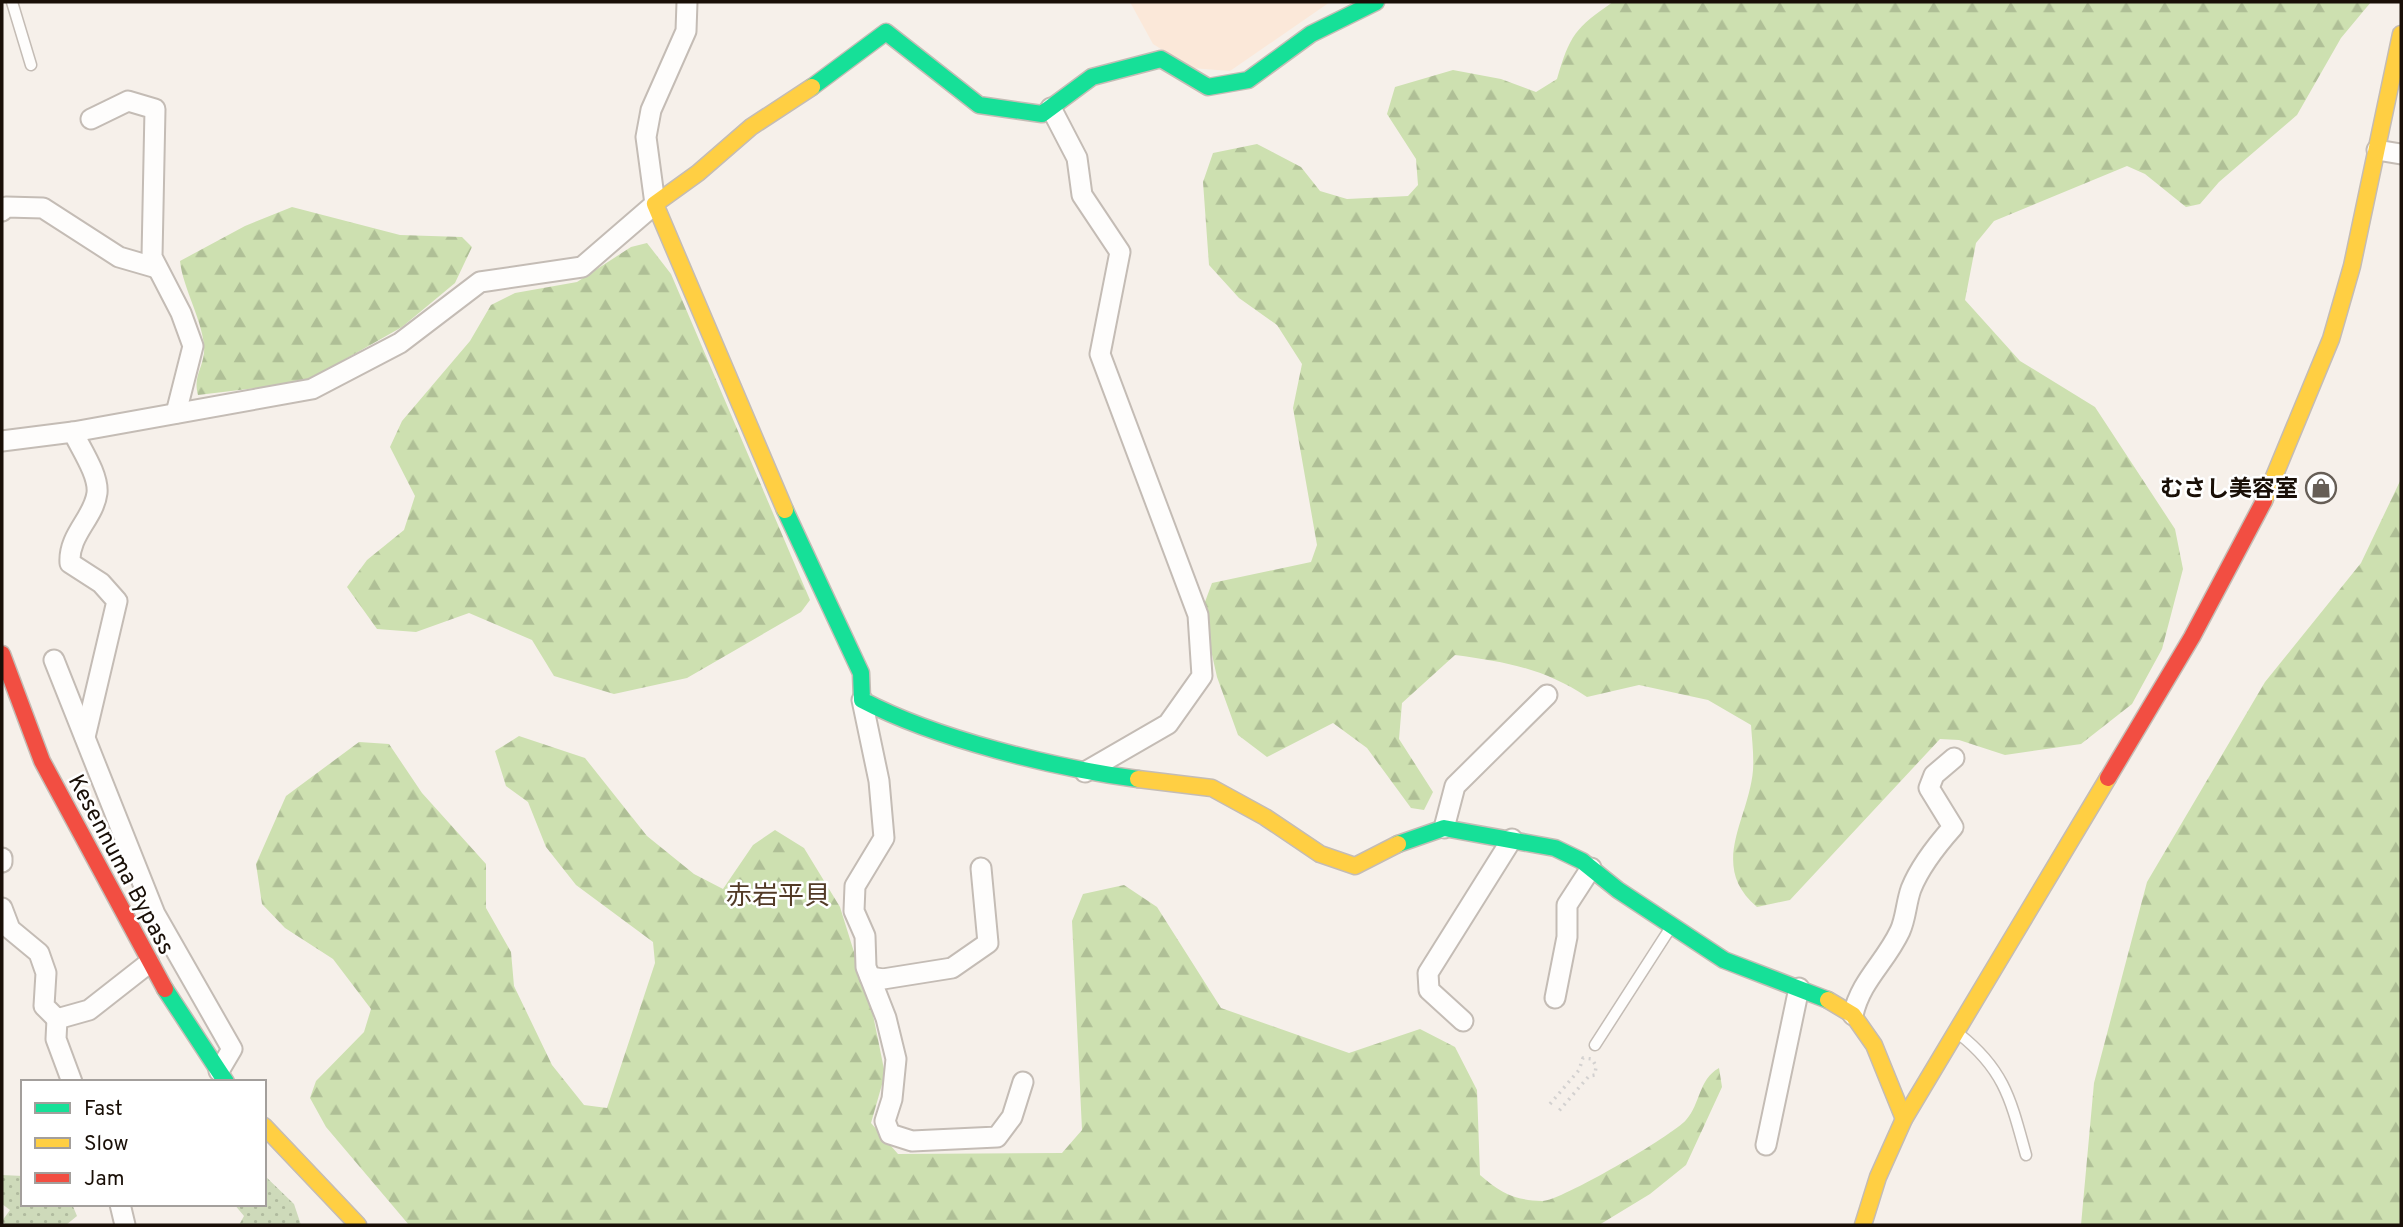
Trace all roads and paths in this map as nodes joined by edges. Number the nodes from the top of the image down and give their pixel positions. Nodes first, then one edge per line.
1 (12, 2) edge
2 (687, 2) edge
3 (1376, 2) edge
4 (2401, 34) edge
5 (32, 65) dead end
6 (1051, 108) junction
7 (91, 119) dead end
8 (2377, 150) junction
9 (2401, 154) edge
10 (655, 204) junction
11 (2, 211) edge
12 (157, 268) junction
13 (176, 413) junction
14 (73, 432) junction
15 (2, 442) edge
16 (2, 654) edge
17 (54, 660) dead end
18 (1547, 695) dead end
19 (862, 700) junction
20 (85, 737) junction
21 (1954, 758) dead end
22 (1085, 772) junction
23 (1444, 828) junction
24 (1512, 839) junction
25 (981, 868) dead end
26 (1591, 868) junction
27 (2, 908) edge
28 (1672, 926) junction
29 (149, 963) junction
30 (870, 977) junction
31 (1799, 988) junction
32 (1555, 998) dead end
33 (1853, 1015) junction
34 (57, 1019) junction
35 (1463, 1021) dead end
36 (1956, 1031) junction
37 (1595, 1045) dead end
38 (1579, 1070) junction
39 (223, 1076) edge
40 (1589, 1076) junction
41 (71, 1080) edge
42 (1023, 1082) dead end
43 (1550, 1104) dead end
44 (1558, 1112) dead end
45 (1904, 1119) junction
46 (266, 1128) edge
47 (1766, 1145) dead end
48 (2026, 1155) dead end
49 (120, 1206) edge
50 (351, 1220) edge
51 (125, 1225) edge
52 (331, 1225) edge
53 (1863, 1225) edge

1 - 5 lane
2 - 10 street
3 - 6 main road
4 - 8 main road
6 - 10 main road
6 - 22 street
7 - 12 street
8 - 9 street
8 - 36 main road
10 - 13 street
10 - 19 main road
11 - 12 street
12 - 13 street
13 - 14 street
14 - 15 street
14 - 20 street
16 - 29 main road, Kesennuma Bypass
17 - 20 street
18 - 23 street
19 - 22 main road
19 - 30 street
20 - 39 street
21 - 33 street
22 - 23 main road
23 - 24 main road
24 - 26 main road
24 - 35 street
25 - 30 street
26 - 28 main road
26 - 32 street
27 - 34 street
28 - 31 main road
28 - 37 lane
29 - 34 street
29 - 39 main road, Kesennuma Bypass
30 - 42 street
31 - 33 main road
31 - 47 street
33 - 45 main road
34 - 41 street
36 - 45 main road
36 - 48 lane
38 - 40 path
38 - 40 path
38 - 43 path
40 - 44 path
45 - 53 main road
46 - 50 main road
49 - 51 street
50 - 52 main road

